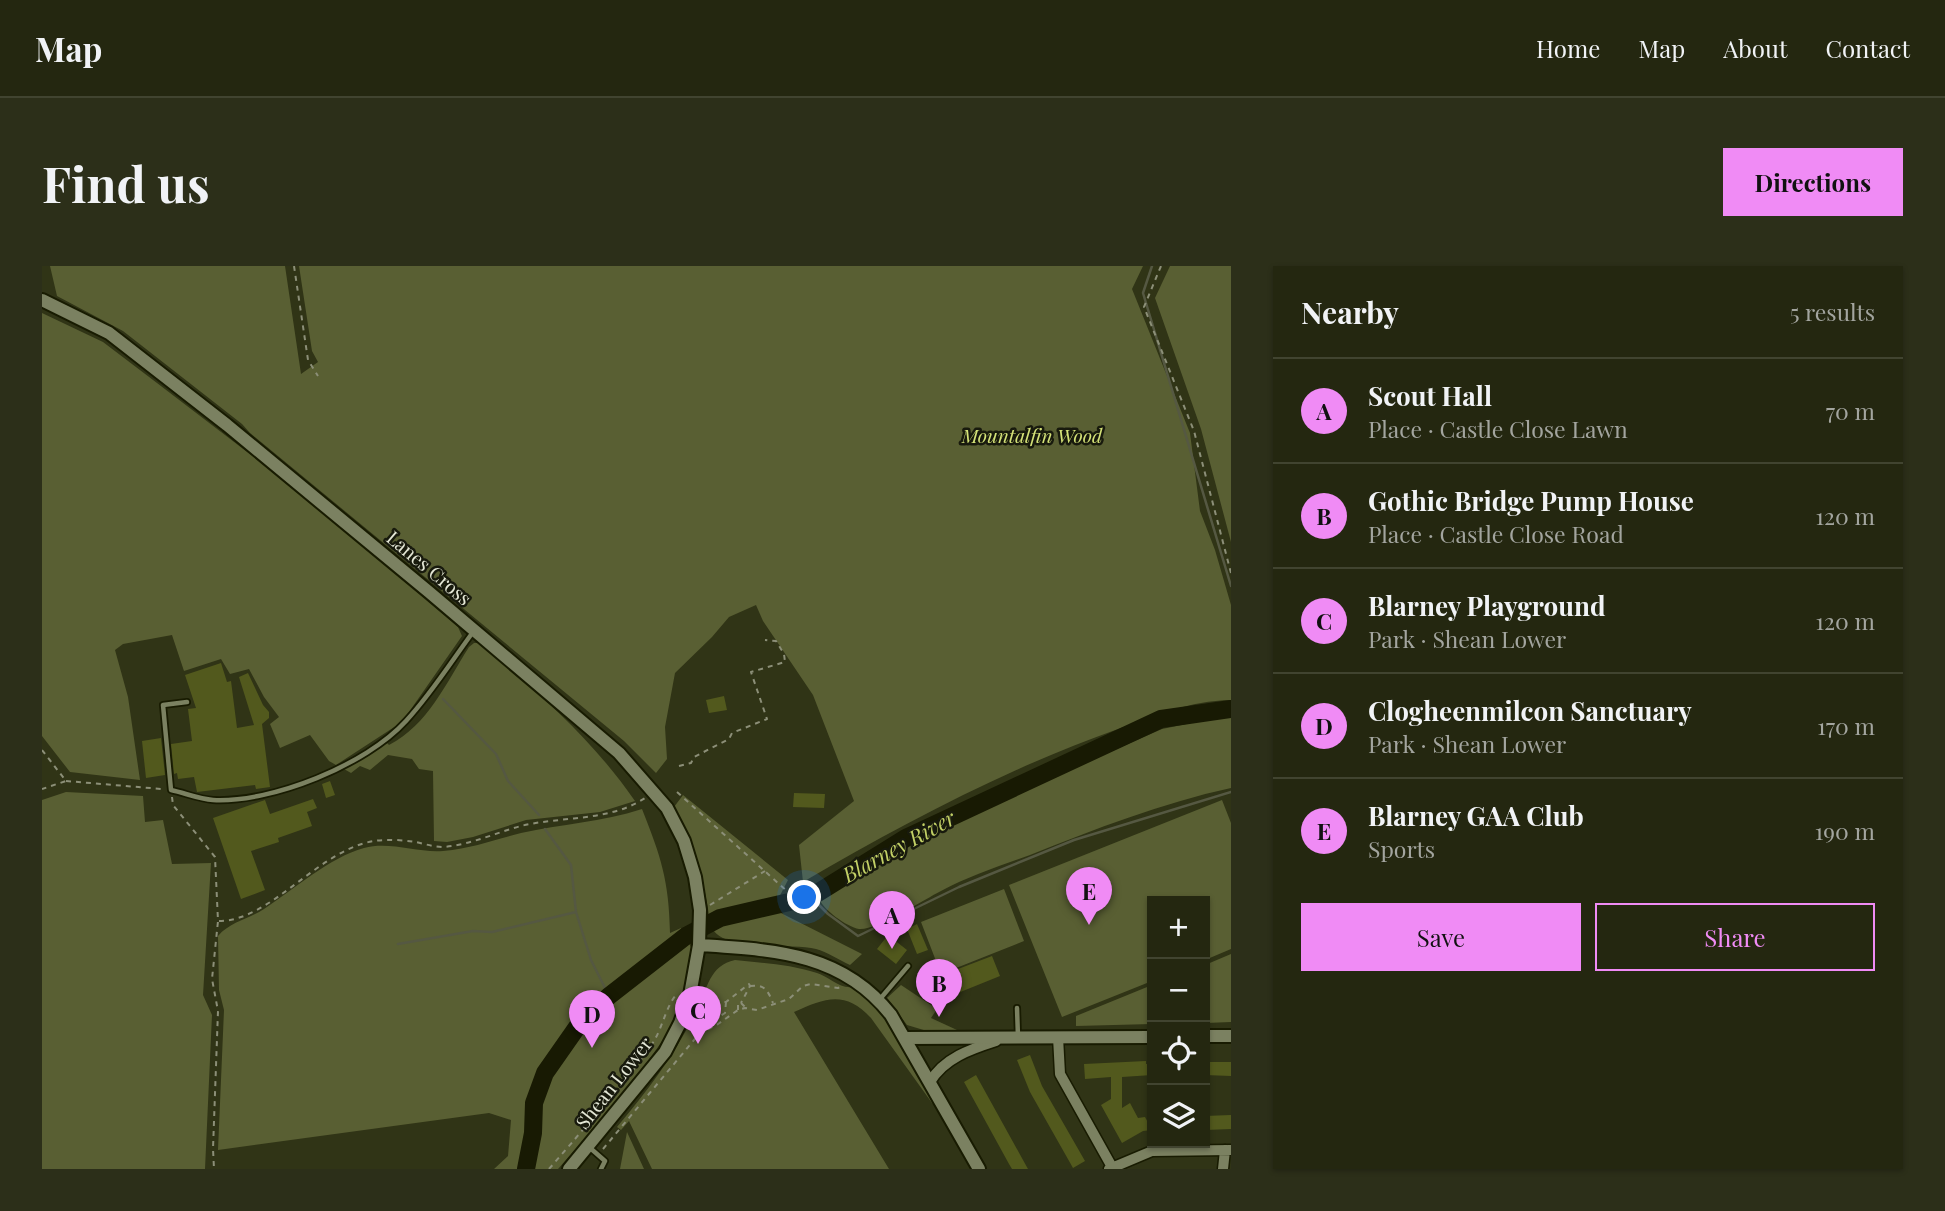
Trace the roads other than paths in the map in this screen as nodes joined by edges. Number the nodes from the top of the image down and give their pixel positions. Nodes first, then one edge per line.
1 (42, 300) edge
2 (474, 631) junction
3 (187, 702) dead end
4 (700, 940) junction
5 (723, 947) junction
6 (697, 966) junction
7 (908, 966) dead end
8 (880, 1000) junction
9 (1017, 1008) dead end
10 (1210, 1036) edge
11 (1231, 1036) edge
12 (1012, 1037) junction
13 (1058, 1037) junction
14 (1147, 1037) edge
15 (905, 1038) junction
16 (930, 1082) junction
17 (593, 1150) junction
18 (1228, 1150) edge
19 (1111, 1168) edge
20 (569, 1169) edge
21 (601, 1169) edge
22 (979, 1169) edge
23 (1223, 1169) edge

1 - 2 street, Lanes Cross
2 - 3 lane
2 - 4 street, Lanes Cross
4 - 5 street
4 - 6 street, Shean Lower
5 - 6 street
5 - 8 street
6 - 17 street, Shean Lower
7 - 8 lane
8 - 15 street
9 - 12 lane
10 - 11 street
12 - 13 street
12 - 15 street
12 - 16 street
13 - 14 street
13 - 19 street
15 - 16 street
16 - 22 street
17 - 20 street, Shean Lower
17 - 21 lane
18 - 19 street
18 - 23 street

